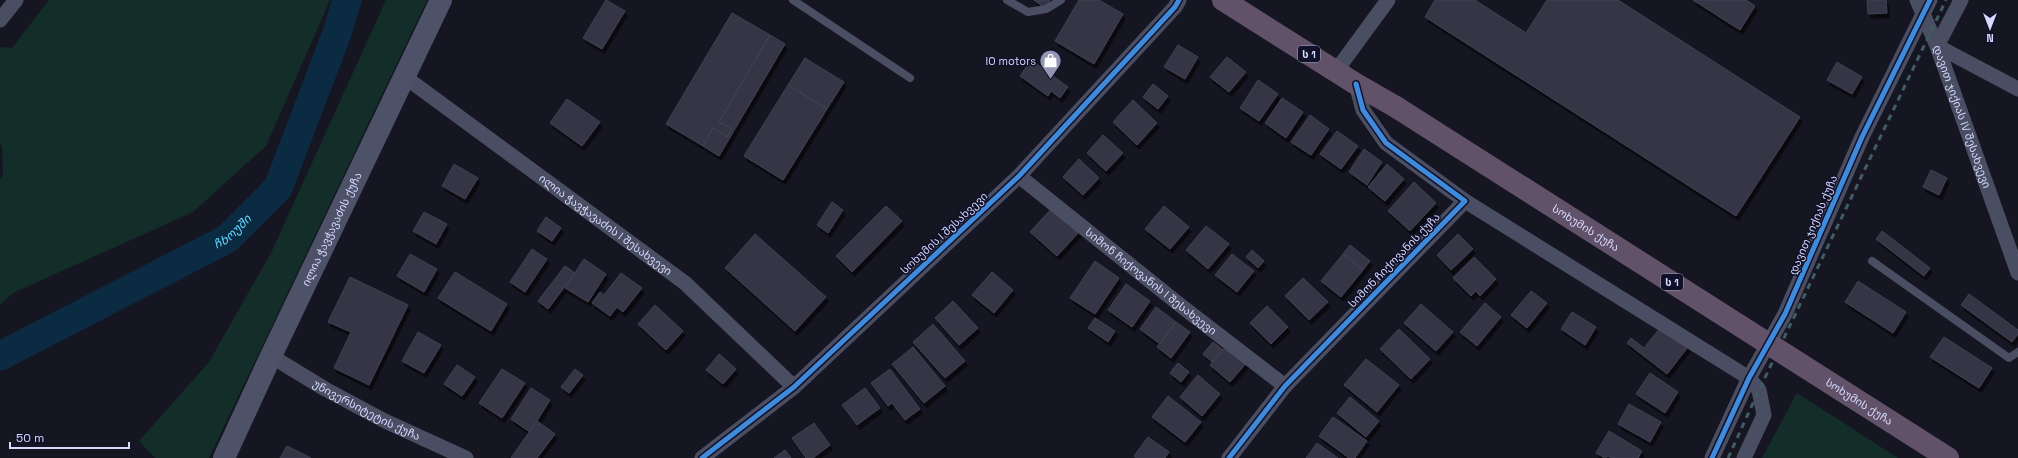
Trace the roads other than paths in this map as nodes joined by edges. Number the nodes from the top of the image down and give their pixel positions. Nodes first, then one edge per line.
1 (16, 0) edge
2 (441, 0) edge
3 (793, 0) edge
4 (1008, 0) edge
5 (1061, 0) edge
6 (1179, 0) edge
7 (1223, 0) edge
8 (1388, 0) edge
9 (1917, 0) edge
10 (1930, 0) edge
11 (1961, 0) edge
12 (1923, 15) junction
13 (0, 20) edge
14 (1937, 46) junction
15 (1336, 71) junction
16 (405, 77) junction
17 (910, 78) dead end
18 (1356, 84) junction
19 (2018, 89) edge
20 (1019, 176) junction
21 (1466, 201) junction
22 (1872, 261) dead end
23 (2018, 273) edge
24 (2018, 352) edge
25 (271, 356) junction
26 (1749, 378) junction
27 (1285, 386) junction
28 (794, 387) junction
29 (224, 458) edge
30 (466, 458) edge
31 (702, 458) edge
32 (1229, 458) edge
33 (1712, 458) edge
34 (1744, 458) edge
35 (1948, 458) edge

1 - 13 street
2 - 16 street, ილია ჭავჭავაძის ქუჩა
3 - 17 lane
4 - 5 lane
6 - 20 street, სოხუმის I შესახვევი
7 - 15 highway, სოხუმის ქუჩა / ს 1
8 - 15 street
9 - 12 street
10 - 12 street, დავით ჯიქიას ქუჩა
11 - 14 street
12 - 14 street
12 - 26 street, დავით ჯიქიას ქუჩა
14 - 19 street, დავით ჯიქიას IV შესახვევი
14 - 23 street, დავით ჯიქიას IV შესახვევი
15 - 18 highway, სოხუმის ქუჩა / ს 1
16 - 25 street, ილია ჭავჭავაძის ქუჩა
16 - 28 street, ილია ჭავჭავაძის I შესახვევი
18 - 21 street
18 - 35 highway, სოხუმის ქუჩა / ს 1, bridge
20 - 27 street, სიმონ ჩიქოვანის I შესახვევი
20 - 28 street, სოხუმის I შესახვევი
21 - 26 street
21 - 27 street, სიმონ ჩიქოვანის ქუჩა
22 - 24 lane
25 - 29 street, ილია ჭავჭავაძის ქუჩა
25 - 30 street, უნივერსიტეტის ქუჩა
26 - 33 street, დავით ჯიქიას ქუჩა
26 - 34 street
27 - 32 street, სიმონ ჩიქოვანის ქუჩა
28 - 31 street, სოხუმის I შესახვევი

